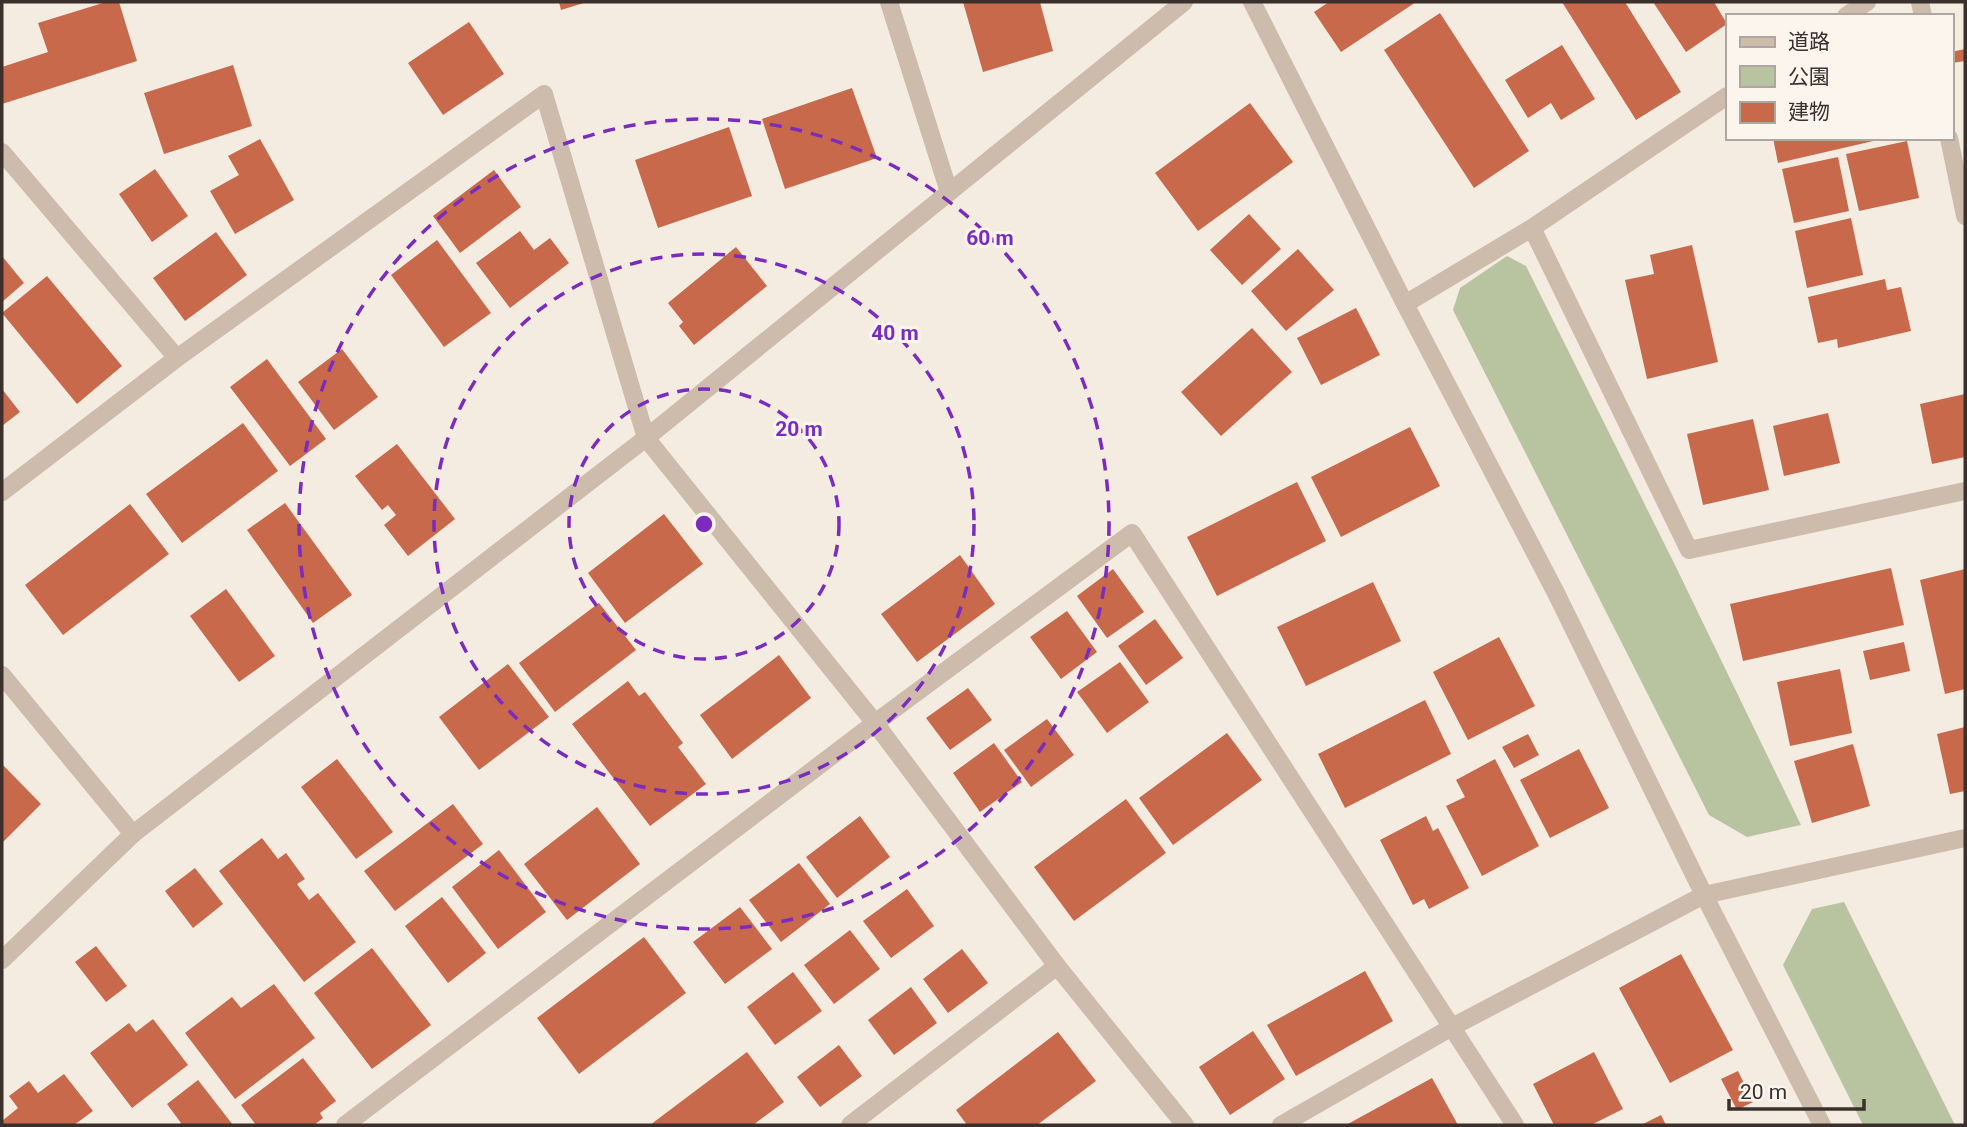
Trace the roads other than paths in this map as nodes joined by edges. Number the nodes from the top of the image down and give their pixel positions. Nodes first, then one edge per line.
1 (889, 2) edge
2 (1184, 2) edge
3 (1252, 2) edge
4 (1867, 2) edge
5 (1849, 14) edge
6 (1726, 97) edge
7 (1949, 140) edge
8 (2, 152) edge
9 (949, 192) junction
10 (1965, 216) edge
11 (1532, 228) junction
12 (1405, 304) junction
13 (177, 358) junction
14 (646, 438) junction
15 (1965, 491) edge
16 (2, 492) edge
17 (2, 675) edge
18 (875, 723) junction
19 (133, 834) junction
20 (1965, 838) edge
21 (1704, 895) junction
22 (2, 960) edge
23 (1057, 966) junction
24 (1452, 1027) junction
25 (345, 1125) edge
26 (850, 1125) edge
27 (1185, 1125) edge
28 (1281, 1125) edge
29 (1515, 1125) edge
30 (1822, 1125) edge

1 - 9 street
2 - 9 street
3 - 12 street
4 - 5 street
6 - 11 street
7 - 10 street
8 - 13 street
9 - 14 street
11 - 12 street
11 - 15 street
12 - 21 street
13 - 14 street
13 - 16 street
14 - 18 street
14 - 19 street
17 - 19 street
18 - 23 street
18 - 24 street
18 - 25 street
19 - 22 street
20 - 21 street
21 - 24 street
21 - 30 street
23 - 26 street
23 - 27 street
24 - 28 street
24 - 29 street

